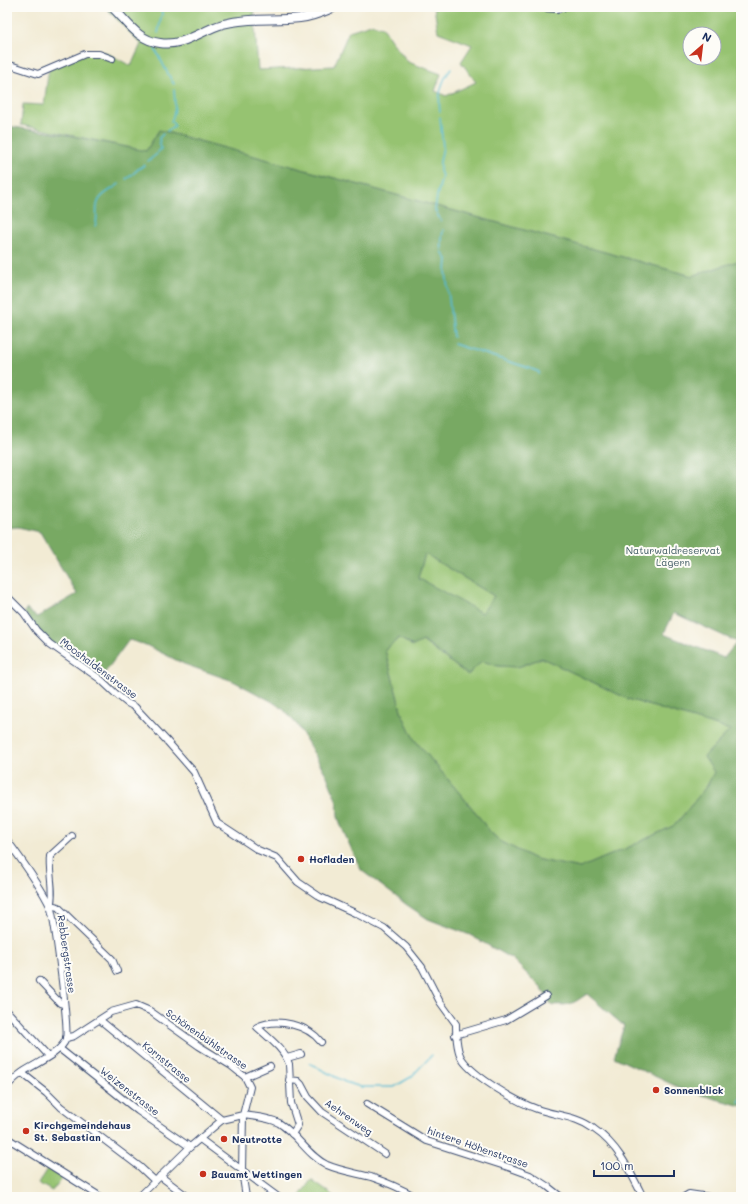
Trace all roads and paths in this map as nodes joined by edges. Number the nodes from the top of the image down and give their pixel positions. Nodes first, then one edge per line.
1 (112, 7) edge
2 (335, 7) edge
3 (545, 7) edge
4 (562, 7) edge
5 (112, 59) dead end
6 (7, 64) edge
7 (7, 596) edge
8 (72, 836) dead end
9 (7, 840) edge
10 (50, 907) junction
11 (117, 971) dead end
12 (39, 981) dead end
13 (546, 996) dead end
14 (64, 1004) junction
15 (8, 1012) dead end
16 (100, 1020) junction
17 (455, 1035) junction
18 (66, 1038) junction
19 (321, 1042) dead end
20 (60, 1049) junction
21 (301, 1054) dead end
22 (48, 1056) junction
23 (287, 1058) junction
24 (270, 1066) dead end
25 (22, 1073) junction
26 (245, 1077) junction
27 (289, 1080) junction
28 (7, 1086) edge
29 (367, 1104) dead end
30 (243, 1115) junction
31 (222, 1120) junction
32 (292, 1134) junction
33 (7, 1138) edge
34 (200, 1139) junction
35 (190, 1147) junction
36 (385, 1154) dead end
37 (242, 1171) junction
38 (160, 1176) junction
39 (155, 1181) junction
40 (101, 1197) edge
41 (139, 1197) edge
42 (188, 1197) edge
43 (246, 1197) edge
44 (278, 1197) edge
45 (416, 1197) edge
46 (561, 1197) edge
47 (643, 1197) edge
48 (684, 1197) edge
49 (709, 1197) edge

1 - 2 main road
3 - 4 main road
5 - 6 street
7 - 17 street, Mooshaldenstrasse
8 - 10 street, Rebbergstrasse
9 - 10 street, Rebbergstrasse
10 - 11 street
10 - 14 street, Rebbergstrasse
12 - 14 street, Rebbergstrasse
13 - 17 street
14 - 18 street, Rebbergstrasse
15 - 22 street
16 - 18 street, Schönenbühlstrasse
16 - 26 street, Schönenbühlstrasse
16 - 31 street, Kornstrasse
17 - 47 street, Mooshaldenstrasse
18 - 20 street
19 - 23 street
20 - 22 street
20 - 35 street, Weizenstrasse
21 - 23 street
22 - 25 street
23 - 27 street
24 - 26 street
25 - 28 street
25 - 39 street
26 - 30 street, Schönenbühlstrasse
27 - 32 street
27 - 36 street, Aehrenweg
29 - 46 street, hintere Höhenstrasse
30 - 31 street
30 - 32 street
30 - 37 street, Schönenbühlstrasse
31 - 34 street
32 - 45 street
33 - 40 street
34 - 35 street
34 - 37 street
35 - 38 street
37 - 43 street, Schönenbühlstrasse
37 - 44 street
38 - 39 street
38 - 42 street
39 - 41 street
48 - 49 street

